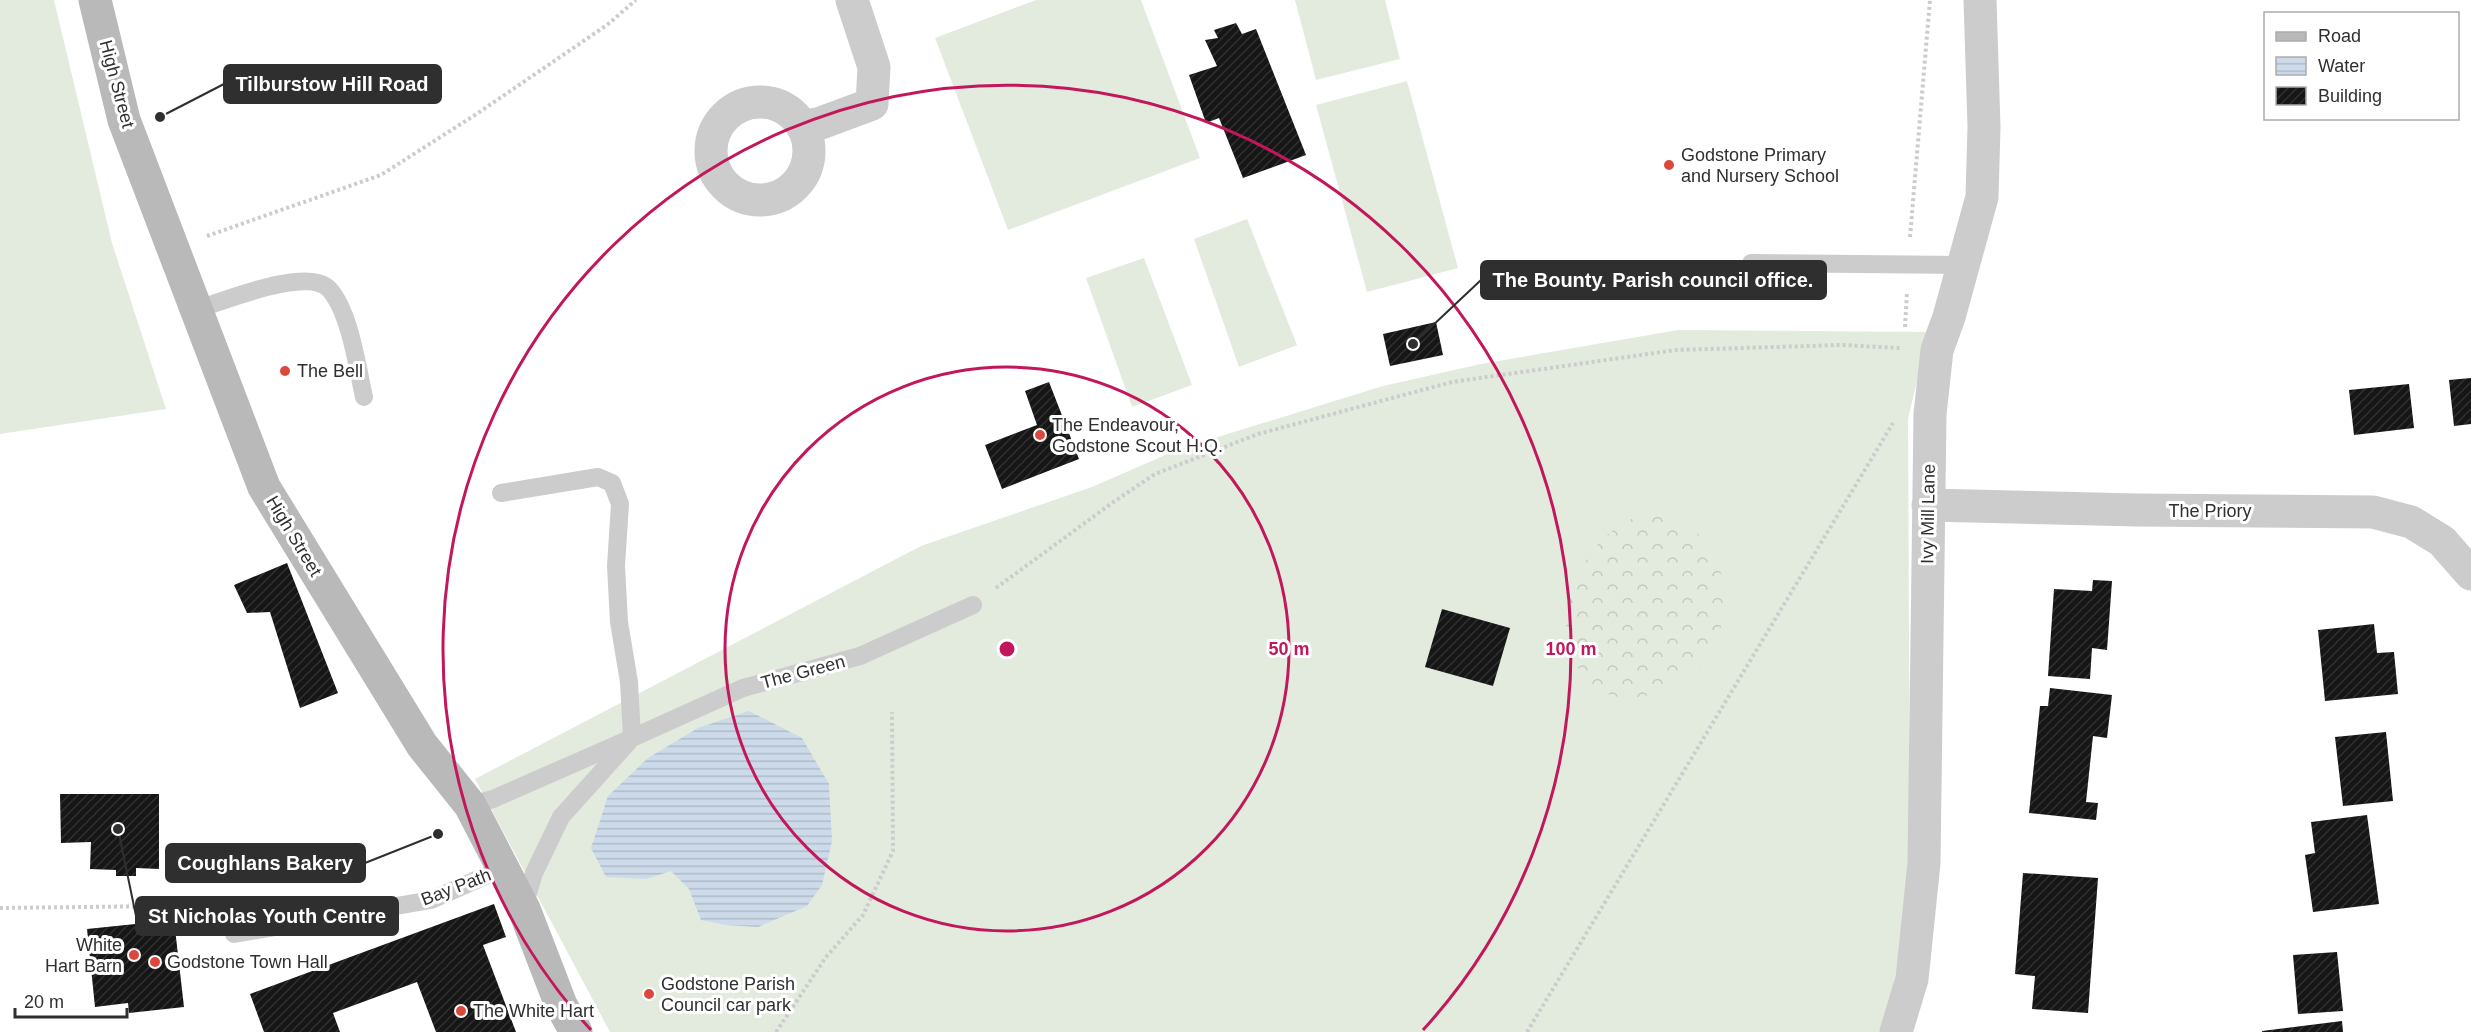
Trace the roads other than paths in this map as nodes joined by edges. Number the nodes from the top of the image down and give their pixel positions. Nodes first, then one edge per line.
1 (95, 0) edge
2 (852, 0) edge
3 (1980, 0) edge
4 (803, 127) dead end
5 (1751, 263) dead end
6 (1964, 265) junction
7 (198, 309) junction
8 (364, 397) dead end
9 (501, 493) dead end
10 (1928, 505) junction
11 (2471, 574) edge
12 (973, 605) road end
13 (632, 738) junction
14 (470, 805) junction
15 (501, 869) junction
16 (524, 909) junction
17 (234, 934) road end
18 (576, 1032) edge
19 (1896, 1032) edge

1 - 7 main road, High Street
2 - 4 street
3 - 6 street, Ivy Mill Lane
5 - 6 lane
6 - 10 street, Ivy Mill Lane
7 - 8 lane
7 - 14 main road, High Street
9 - 13 lane
10 - 11 street, The Priory
10 - 19 street, Ivy Mill Lane
12 - 13 lane, The Green
13 - 14 lane, The Green
13 - 16 lane, The Green
14 - 15 main road, High Street
15 - 16 main road, High Street
15 - 17 lane, Bay Path
16 - 18 main road, High Street

